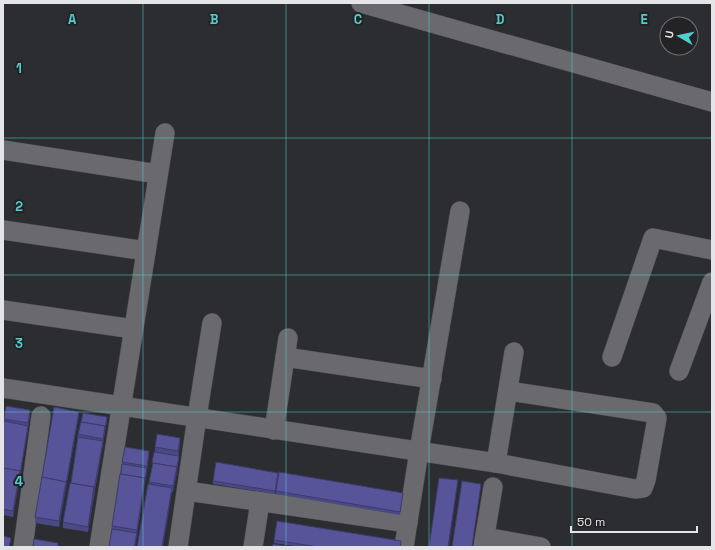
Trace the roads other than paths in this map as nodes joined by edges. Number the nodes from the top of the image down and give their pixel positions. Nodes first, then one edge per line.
1 (361, 3) edge
2 (712, 102) edge
3 (165, 133) dead end
4 (3, 150) edge
5 (158, 174) junction
6 (460, 211) dead end
7 (3, 230) edge
8 (146, 250) junction
9 (712, 250) edge
10 (712, 282) edge
11 (3, 310) edge
12 (212, 323) dead end
13 (133, 329) junction
14 (514, 352) dead end
15 (612, 357) dead end
16 (679, 371) dead end
17 (432, 379) junction
18 (3, 388) edge
19 (508, 391) junction
20 (121, 406) junction
21 (41, 416) dead end
22 (197, 418) junction
23 (274, 430) junction
24 (419, 451) junction
25 (496, 463) junction
26 (492, 487) dead end
27 (187, 491) junction
28 (260, 502) junction
29 (408, 523) junction
30 (484, 542) edge
31 (23, 547) edge
32 (99, 547) edge
33 (178, 547) edge
34 (253, 547) edge
35 (404, 547) edge
36 (541, 547) edge

1 - 2 street
3 - 5 street
4 - 5 street
5 - 8 street
6 - 17 street
7 - 8 street
8 - 13 street
9 - 15 street
10 - 16 street
11 - 13 street
12 - 22 street
13 - 20 street
14 - 19 street
17 - 23 street
17 - 24 street
18 - 20 street
19 - 25 street
19 - 25 street
20 - 22 street
20 - 32 street
21 - 31 street
22 - 23 street
22 - 27 street
23 - 24 street
24 - 25 street
24 - 29 street
26 - 30 street
27 - 28 street
27 - 33 street
28 - 29 street
28 - 34 street
29 - 35 street
30 - 36 street

